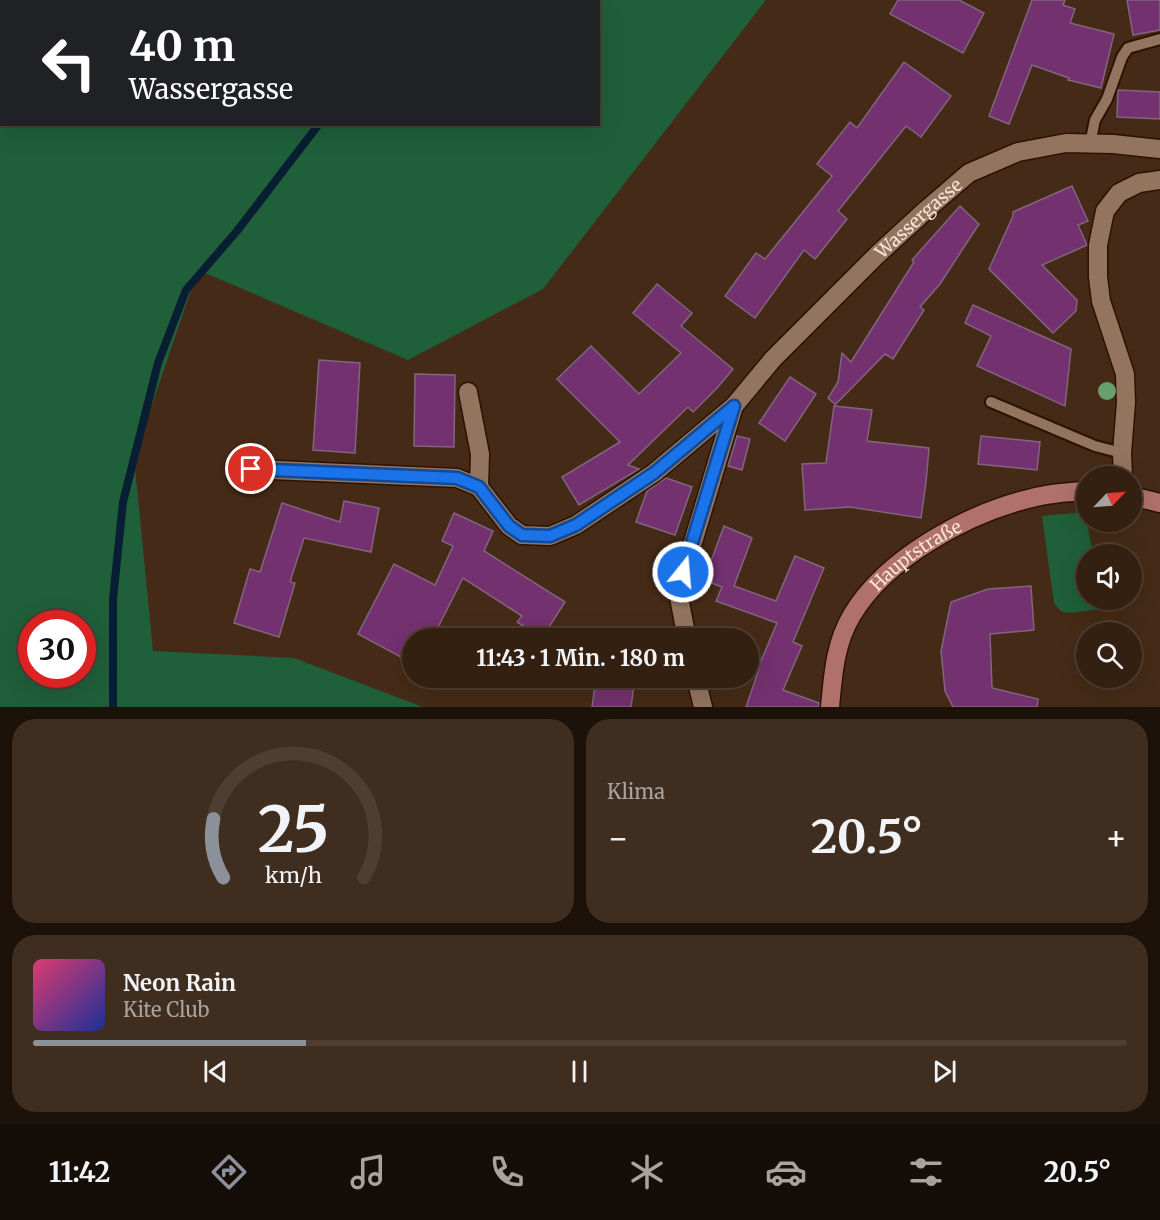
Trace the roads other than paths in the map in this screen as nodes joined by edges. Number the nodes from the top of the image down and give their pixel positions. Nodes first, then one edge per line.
1 (1160, 39) edge
2 (1090, 144) junction
3 (1160, 148) edge
4 (1160, 180) edge
5 (468, 392) dead end
6 (991, 402) dead end
7 (734, 406) junction
8 (1122, 453) junction
9 (1123, 466) edge
10 (251, 469) dead end
11 (479, 487) junction
12 (1076, 492) edge
13 (1142, 499) edge
14 (1160, 503) edge
15 (685, 628) edge
16 (698, 688) edge
17 (703, 707) edge
18 (830, 707) edge

1 - 2 lane
2 - 3 street, Wassergasse
2 - 7 street, Wassergasse
4 - 8 street
5 - 11 street
6 - 8 lane
7 - 11 street, Wassergasse
7 - 15 street, Wassergasse
8 - 9 street
10 - 11 street
12 - 18 main road, Hauptstraße
13 - 14 main road
16 - 17 street

